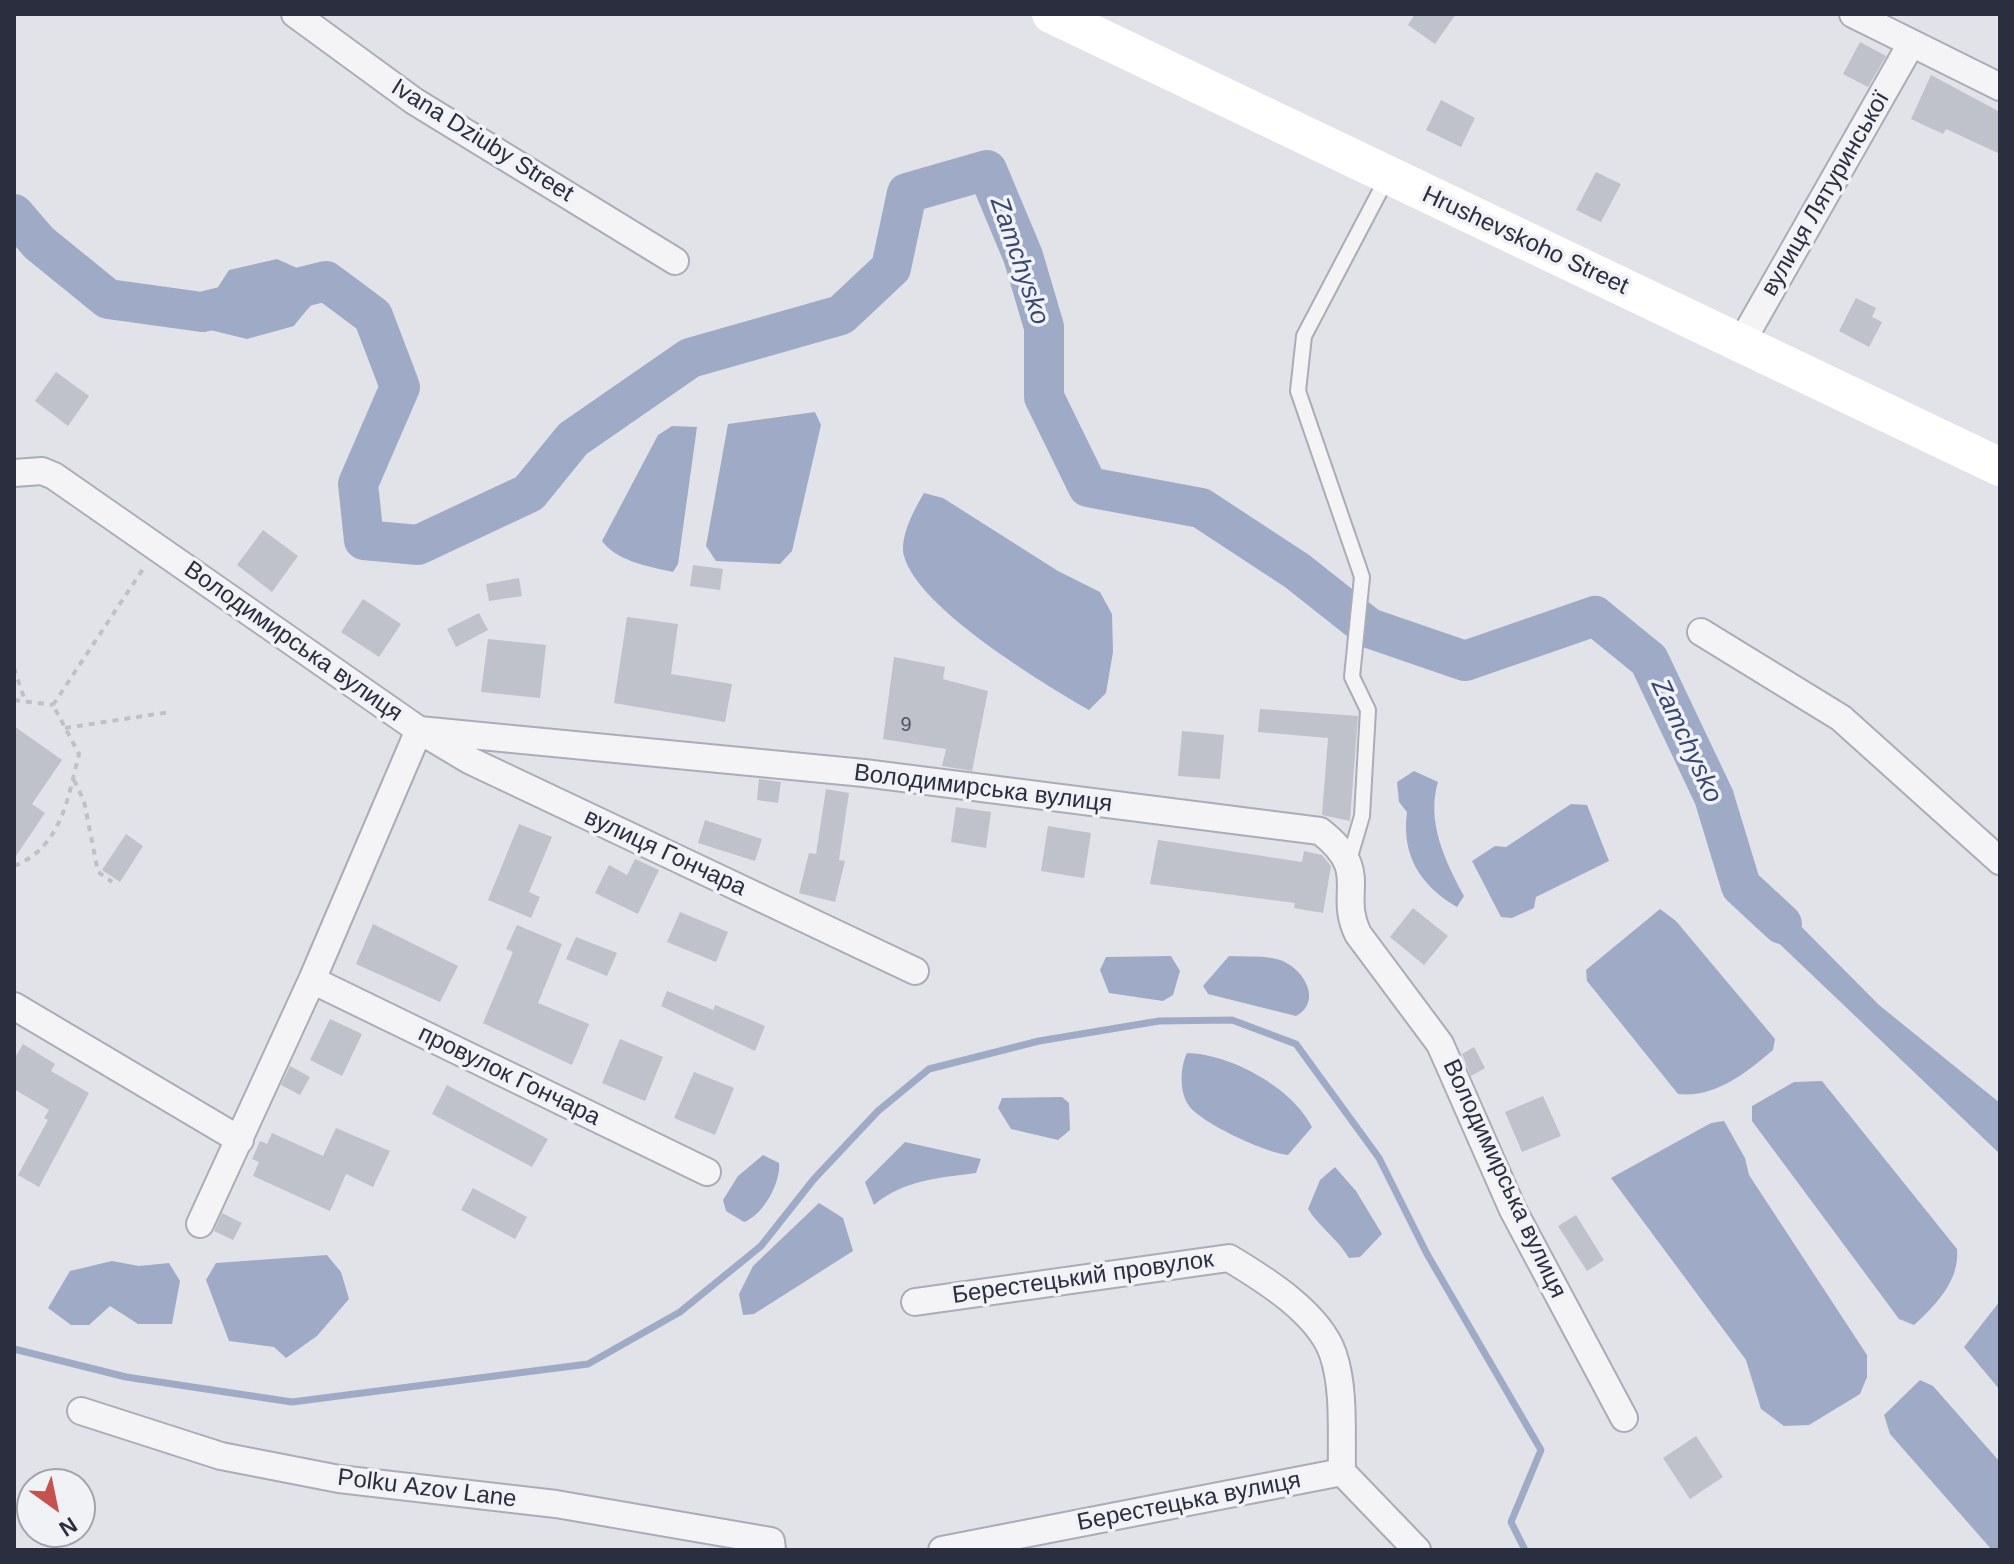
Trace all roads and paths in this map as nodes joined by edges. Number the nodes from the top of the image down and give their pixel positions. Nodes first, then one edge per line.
1 (295, 14) edge
2 (1051, 14) edge
3 (1853, 14) edge
4 (1911, 44) junction
5 (2000, 87) edge
6 (1389, 175) junction
7 (675, 261) dead end
8 (1741, 343) junction
9 (2000, 467) edge
10 (14, 473) edge
11 (158, 548) junction
12 (1701, 632) dead end
13 (14, 668) edge
14 (14, 700) edge
15 (25, 701) junction
16 (53, 705) junction
17 (170, 712) dead end
18 (65, 728) junction
19 (419, 730) junction
20 (73, 778) junction
21 (1349, 860) junction
22 (2000, 861) edge
23 (14, 866) edge
24 (112, 882) dead end
25 (915, 971) dead end
26 (312, 980) junction
27 (14, 1006) edge
28 (240, 1140) junction
29 (707, 1172) dead end
30 (200, 1224) dead end
31 (915, 1302) dead end
32 (81, 1411) dead end
33 (1624, 1418) dead end
34 (1342, 1472) junction
35 (772, 1550) edge
36 (942, 1550) edge
37 (1417, 1550) edge

1 - 7 street, Ivana Dziuby Street
2 - 6 street, Hrushevskoho Street
3 - 4 street
4 - 5 street
4 - 8 street, вулиця Лятуринської
6 - 8 street, Hrushevskoho Street
6 - 21 lane
8 - 9 street, Hrushevskoho Street
10 - 11 street, Володимирська вулиця
11 - 16 path
11 - 19 street, Володимирська вулиця
12 - 22 street
13 - 15 path
14 - 15 path
15 - 16 path
16 - 18 path
17 - 18 path
18 - 20 path
19 - 21 street, Володимирська вулиця
19 - 25 street, вулиця Гончара
19 - 26 street
20 - 23 path
20 - 24 path
21 - 33 street, Володимирська вулиця
26 - 28 street
26 - 29 street, провулок Гончара
27 - 28 street
28 - 30 street
31 - 34 street, Берестецький провулок
32 - 35 street, Polku Azov Lane
34 - 36 street, Берестецька вулиця
34 - 37 street

